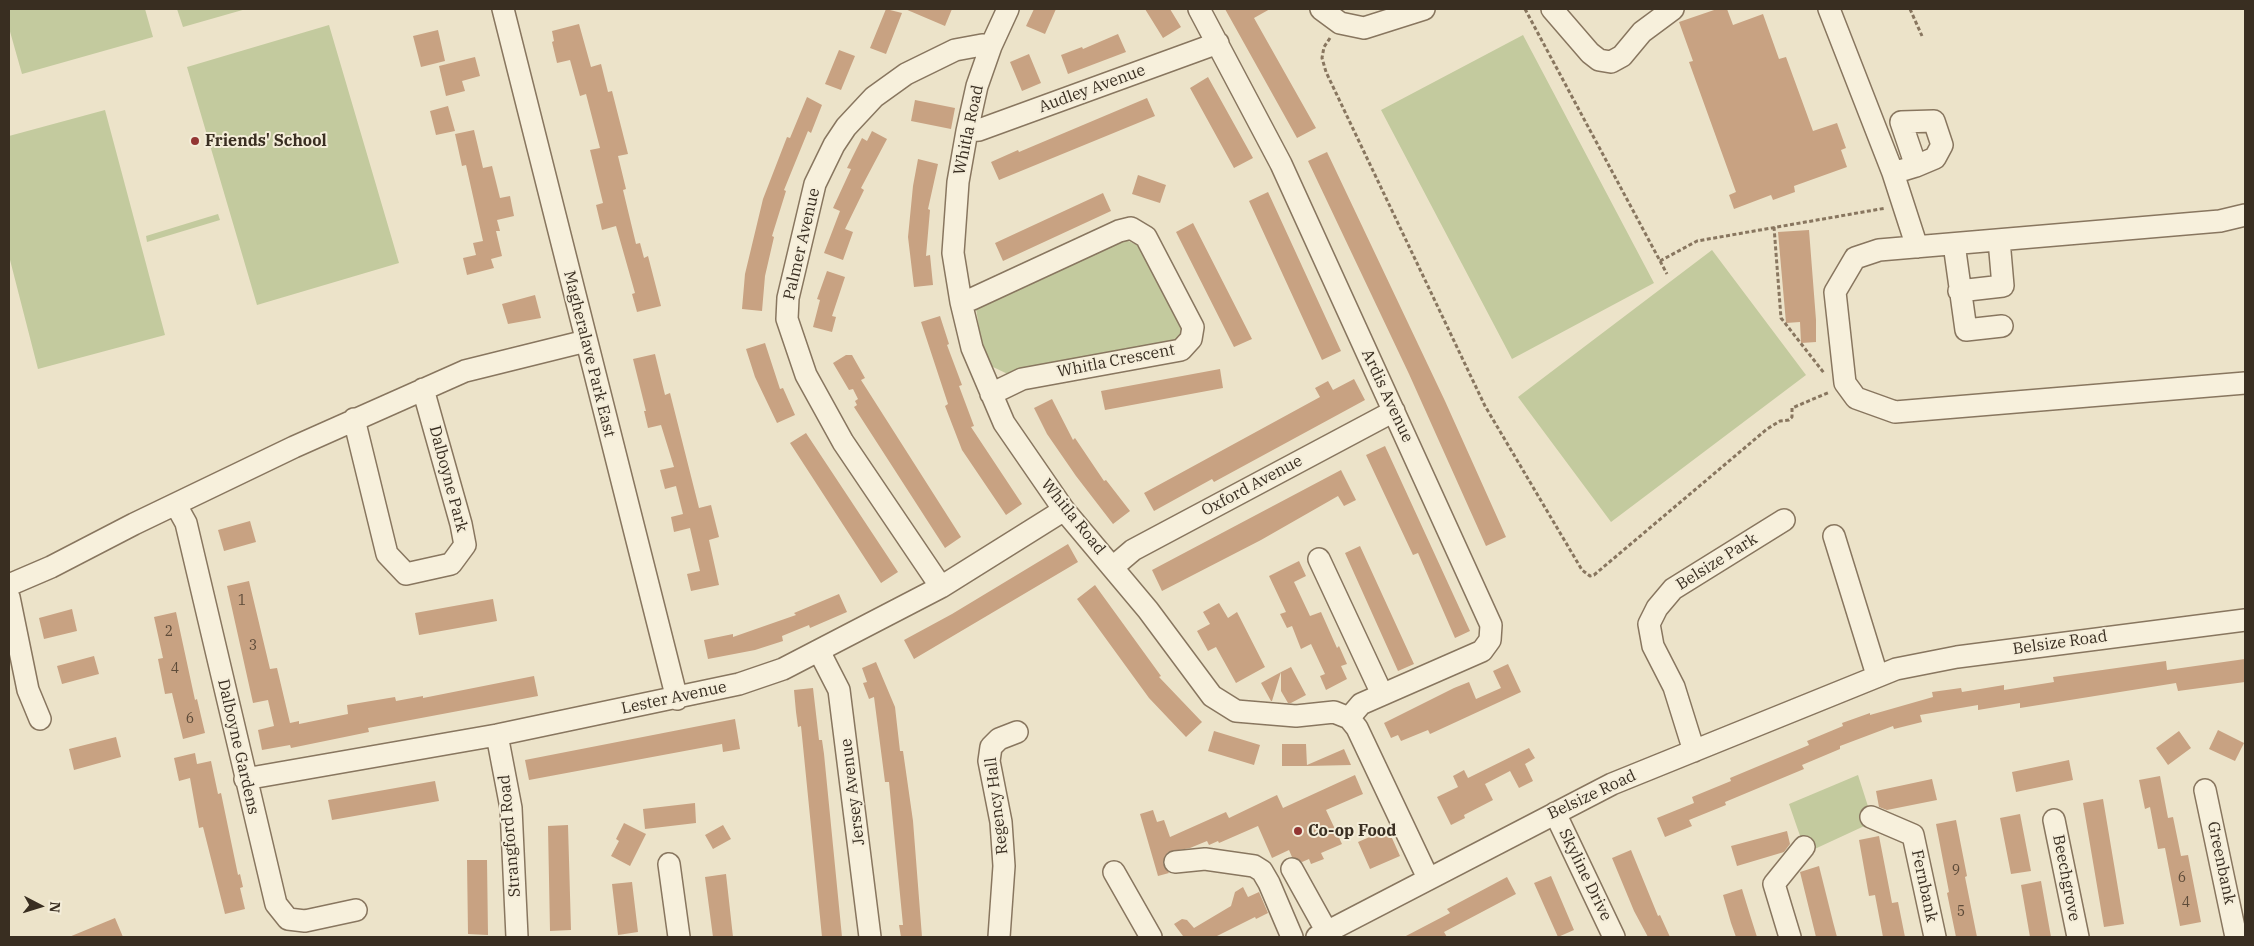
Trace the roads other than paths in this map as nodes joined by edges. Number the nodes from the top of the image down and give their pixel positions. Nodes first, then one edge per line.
1 (503, 9) edge
2 (1008, 9) edge
3 (1199, 9) edge
4 (1321, 9) edge
5 (1424, 9) edge
6 (1552, 9) edge
7 (1673, 9) edge
8 (1829, 9) edge
9 (1218, 43) junction
10 (991, 46) junction
11 (1901, 122) junction
12 (1877, 130) junction
13 (967, 131) junction
14 (1916, 166) junction
15 (1893, 173) junction
16 (2245, 215) edge
17 (1999, 240) junction
18 (1954, 244) junction
19 (1917, 247) junction
20 (1959, 291) junction
21 (961, 302) junction
22 (2002, 326) dead end
23 (586, 342) junction
24 (2245, 383) edge
25 (423, 389) junction
26 (991, 394) junction
27 (1394, 411) junction
28 (354, 419) junction
29 (176, 505) junction
30 (1064, 510) junction
31 (1784, 520) dead end
32 (1834, 536) dead end
33 (1319, 559) dead end
34 (1113, 567) junction
35 (9, 585) edge
36 (941, 587) junction
37 (9, 597) edge
38 (2245, 620) edge
39 (819, 651) junction
40 (1877, 675) junction
41 (1382, 694) junction
42 (677, 699) junction
43 (1349, 718) junction
44 (40, 719) dead end
45 (1017, 732) dead end
46 (497, 735) junction
47 (1694, 751) junction
48 (245, 779) junction
49 (2205, 790) dead end
50 (1555, 813) junction
51 (1871, 817) dead end
52 (2054, 820) dead end
53 (1804, 848) dead end
54 (1175, 862) dead end
55 (669, 864) dead end
56 (1292, 869) dead end
57 (1114, 872) dead end
58 (1428, 878) junction
59 (356, 910) dead end
60 (1322, 935) edge
61 (517, 937) edge
62 (679, 937) edge
63 (870, 937) edge
64 (999, 937) edge
65 (1151, 937) edge
66 (1292, 937) edge
67 (1614, 937) edge
68 (1790, 937) edge
69 (1935, 937) edge
70 (2078, 937) edge
71 (2236, 937) edge

1 - 23 street, Magheralave Park East
2 - 10 street, Whitla Road
3 - 9 street, Ardis Avenue
4 - 5 street
6 - 7 street
8 - 12 street
9 - 13 street, Audley Avenue
9 - 27 street, Ardis Avenue
10 - 13 street, Whitla Road
10 - 36 street, Palmer Avenue
11 - 12 street
11 - 14 street
11 - 14 street
12 - 15 street
13 - 21 street, Whitla Road
14 - 15 street
15 - 19 street
16 - 17 street
17 - 18 street
17 - 20 street
18 - 19 street
18 - 20 street
19 - 24 street
20 - 22 street
21 - 26 street, Whitla Road
21 - 26 street, Whitla Crescent
23 - 25 street
23 - 42 street, Magheralave Park East
25 - 28 street
25 - 28 street, Dalboyne Park
26 - 30 street, Whitla Road
27 - 34 street, Oxford Avenue
27 - 41 street, Ardis Avenue
28 - 29 street
29 - 35 street
29 - 48 street, Dalboyne Gardens
30 - 34 street, Whitla Road
30 - 36 street, Lester Avenue
31 - 47 street, Belsize Park
32 - 40 street
33 - 41 street
34 - 43 street, Whitla Road
36 - 39 street, Lester Avenue
37 - 44 street
38 - 40 street, Belsize Road
39 - 42 street, Lester Avenue
39 - 63 street, Jersey Avenue
40 - 47 street, Belsize Road
41 - 43 street, Ardis Avenue
42 - 46 street, Lester Avenue
43 - 58 street
45 - 64 street, Regency Hall
46 - 48 street, Lester Avenue
46 - 61 street, Strangford Road
47 - 50 street, Belsize Road
48 - 59 street, Dalboyne Gardens
49 - 71 street, Greenbank
50 - 58 street, Belsize Road
50 - 67 street, Skyline Drive
51 - 69 street, Fernbank
52 - 70 street, Beechgrove
53 - 68 street
54 - 66 street
55 - 62 street
56 - 60 street
57 - 65 street
58 - 60 street, Belsize Road

